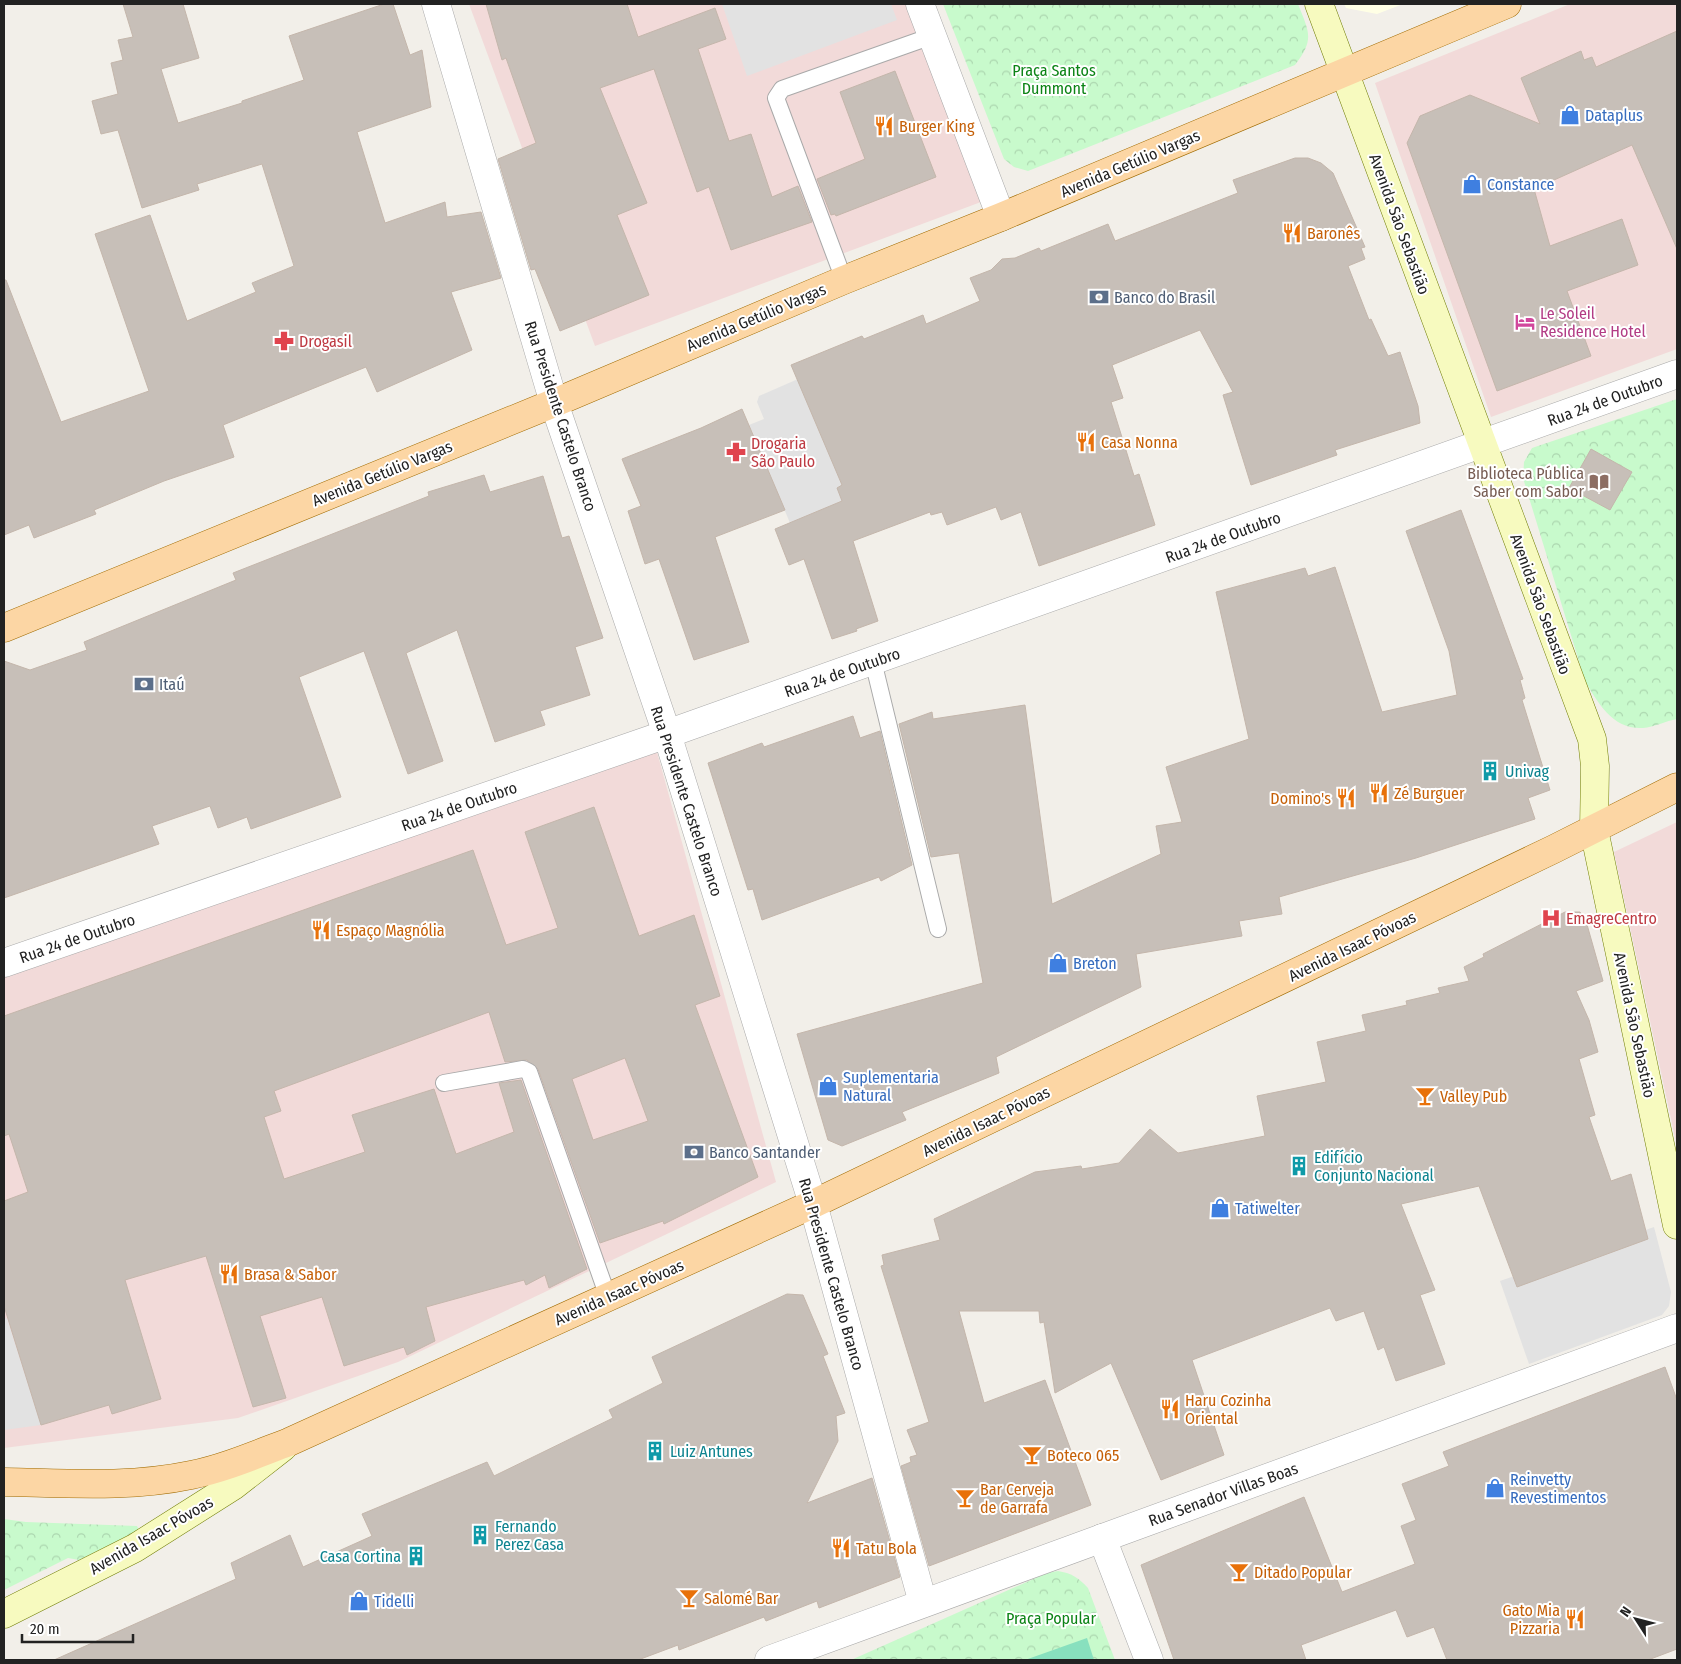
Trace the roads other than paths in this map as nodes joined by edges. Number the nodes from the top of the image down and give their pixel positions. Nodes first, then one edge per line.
1 (436, 4) edge
2 (920, 4) edge
3 (1319, 4) edge
4 (1507, 4) edge
5 (932, 36) junction
6 (1344, 73) junction
7 (1001, 217) junction
8 (844, 280) junction
9 (1677, 374) edge
10 (554, 403) junction
11 (1482, 445) junction
12 (4, 628) edge
13 (873, 661) junction
14 (667, 734) junction
15 (1677, 787) edge
16 (1594, 830) junction
17 (938, 930) dead end
18 (4, 963) edge
19 (444, 1083) dead end
20 (813, 1204) junction
21 (1677, 1225) edge
22 (608, 1297) junction
23 (1677, 1328) edge
24 (289, 1442) junction
25 (4, 1482) edge
26 (1102, 1538) junction
27 (923, 1603) junction
28 (4, 1614) edge
29 (769, 1660) edge
30 (1150, 1660) edge

1 - 10 street, Rua Presidente Castelo Branco
2 - 5 street
3 - 6 street, Avenida São Sebastião
4 - 6 main road, Avenida Getúlio Vargas
5 - 7 street
5 - 8 lane
6 - 7 main road, Avenida Getúlio Vargas
6 - 11 street, Avenida São Sebastião
7 - 8 main road, Avenida Getúlio Vargas
8 - 10 main road, Avenida Getúlio Vargas
9 - 11 street, Rua 24 de Outubro
10 - 12 main road, Avenida Getúlio Vargas
10 - 14 street, Rua Presidente Castelo Branco
11 - 13 street, Rua 24 de Outubro
11 - 16 street, Avenida São Sebastião
13 - 14 street, Rua 24 de Outubro
13 - 17 lane
14 - 18 street, Rua 24 de Outubro
14 - 20 street, Rua Presidente Castelo Branco
15 - 16 main road, Avenida Isaac Póvoas
16 - 20 main road, Avenida Isaac Póvoas
16 - 21 street, Avenida São Sebastião
19 - 22 lane
20 - 22 main road, Avenida Isaac Póvoas
20 - 27 street, Rua Presidente Castelo Branco
22 - 24 main road, Avenida Isaac Póvoas
23 - 26 street, Rua Senador Villas Boas
24 - 25 main road, Avenida Isaac Póvoas
24 - 28 street, Avenida Isaac Póvoas
26 - 27 street, Rua Senador Villas Boas
26 - 30 street
27 - 29 street, Rua Senador Villas Boas

